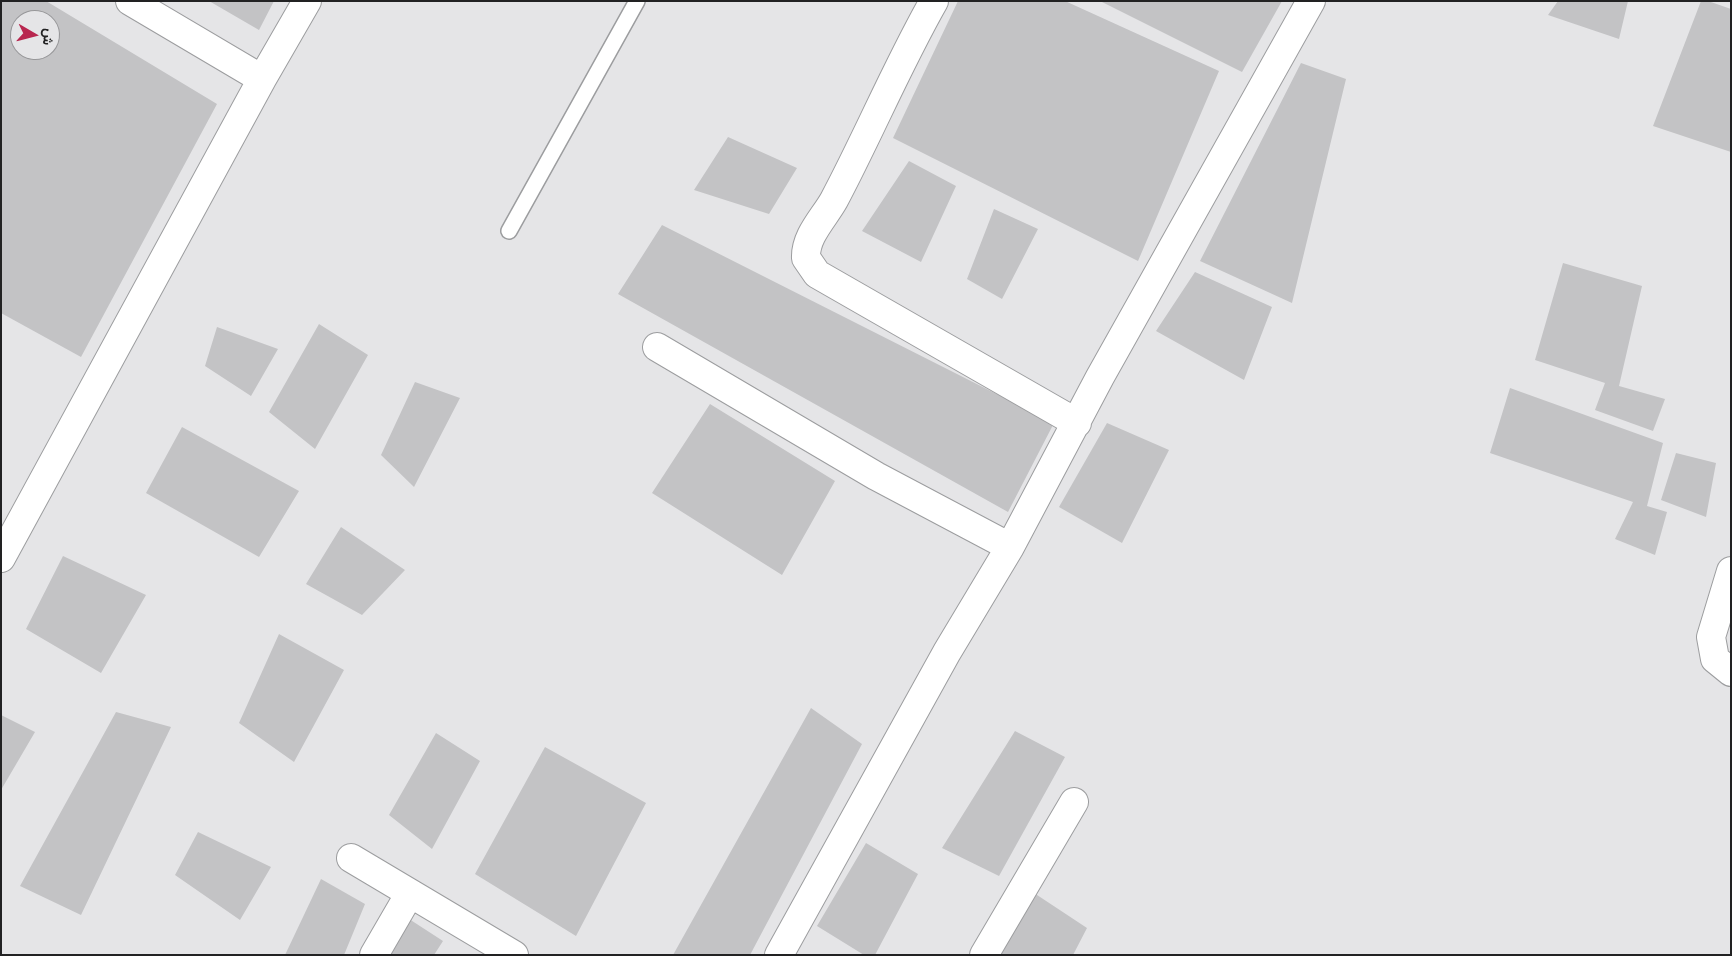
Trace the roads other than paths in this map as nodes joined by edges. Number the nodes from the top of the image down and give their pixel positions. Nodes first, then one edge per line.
1 (130, 1) edge
2 (308, 1) edge
3 (637, 1) edge
4 (934, 1) edge
5 (1311, 1) edge
6 (262, 78) junction
7 (509, 231) dead end
8 (657, 347) dead end
9 (1077, 423) junction
10 (1010, 547) junction
11 (1, 558) edge
12 (1731, 571) edge
13 (1731, 672) edge
14 (1074, 802) dead end
15 (351, 858) dead end
16 (410, 893) junction
17 (374, 955) edge
18 (514, 955) edge
19 (779, 955) edge
20 (984, 955) edge

1 - 6 street
2 - 6 street
3 - 7 lane
4 - 9 street
5 - 9 street
6 - 11 street
8 - 10 street
9 - 10 street
10 - 19 street
12 - 13 street
14 - 20 street
15 - 16 street
16 - 17 street
16 - 18 street

